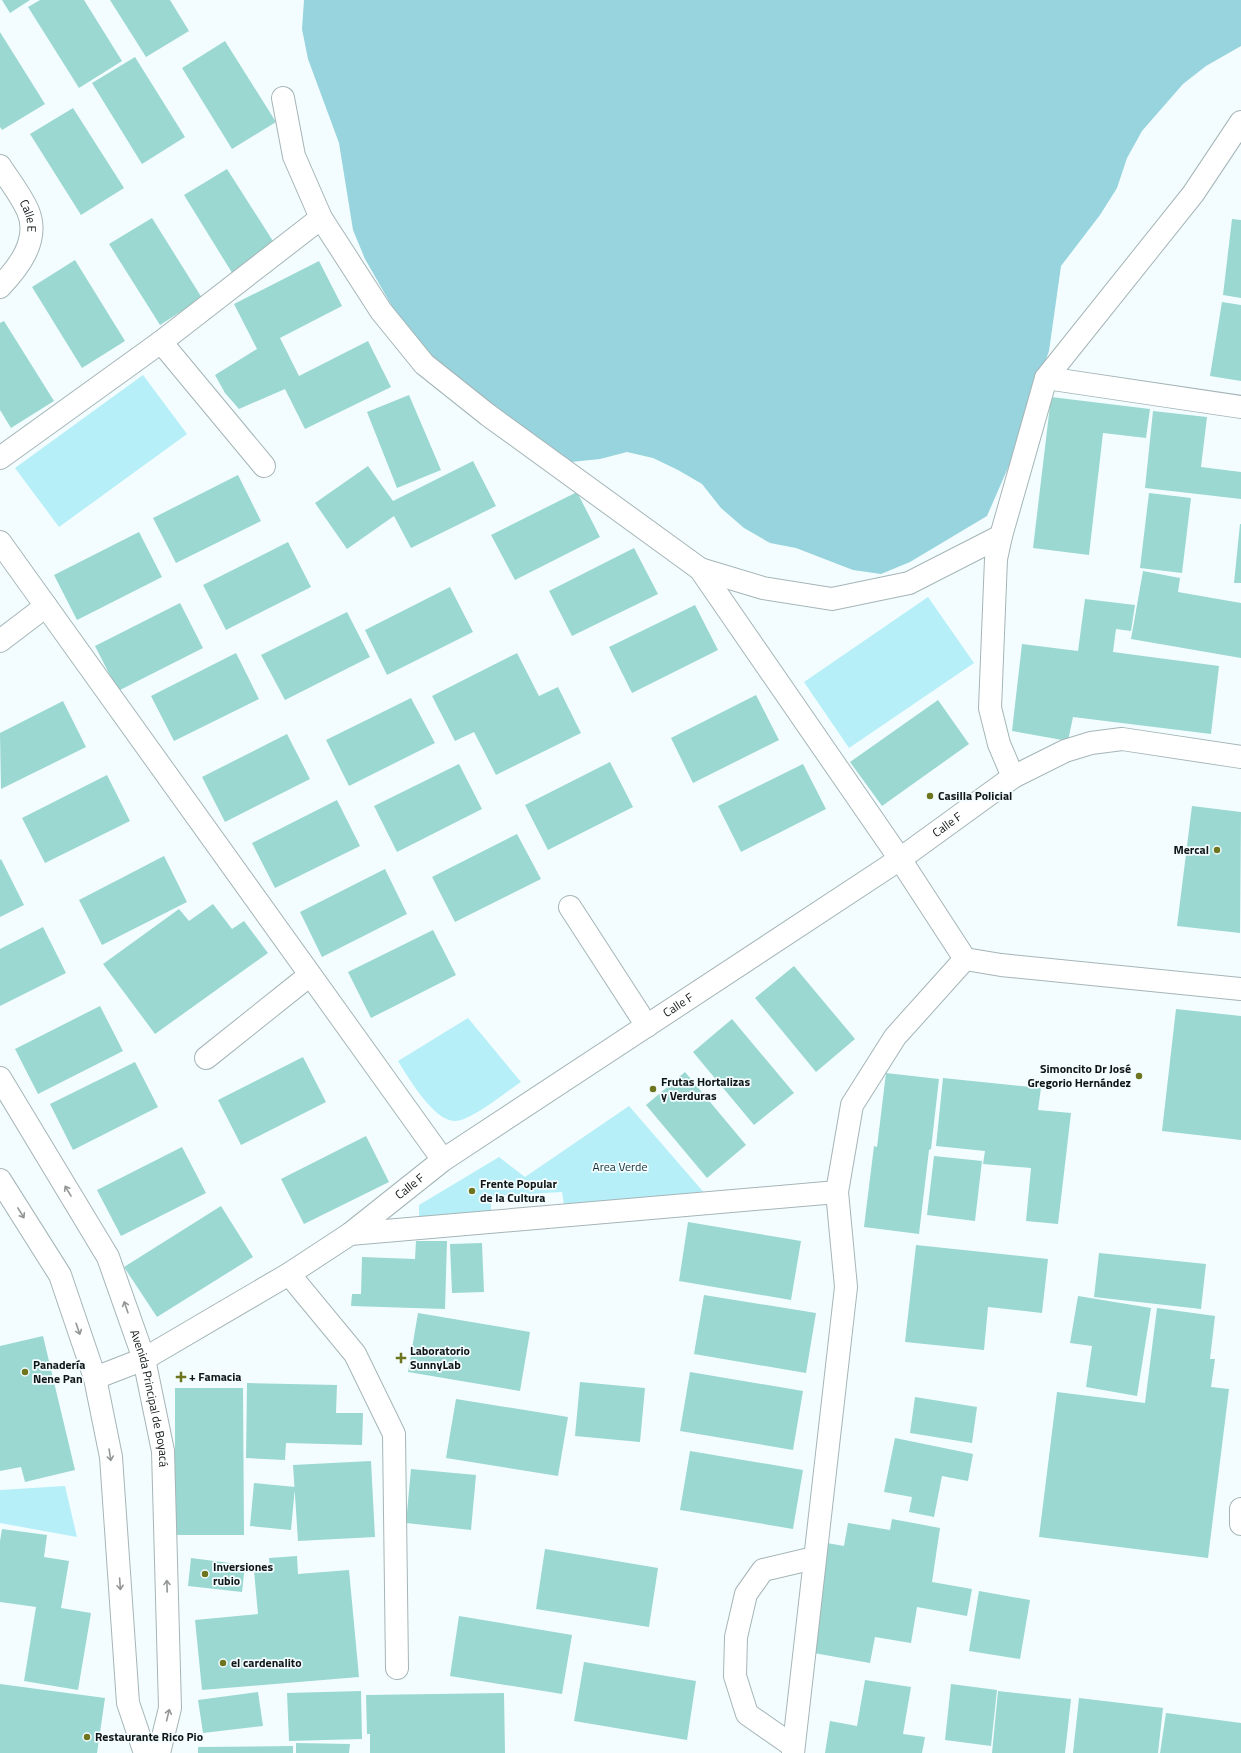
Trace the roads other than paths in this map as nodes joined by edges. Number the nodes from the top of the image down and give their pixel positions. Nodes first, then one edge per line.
1 (282, 98) dead end
2 (1241, 122) edge
3 (0, 166) edge
4 (321, 218) junction
5 (0, 287) edge
6 (161, 342) junction
7 (1046, 378) junction
8 (1241, 407) edge
9 (0, 458) edge
10 (264, 466) dead end
11 (1001, 536) junction
12 (0, 542) edge
13 (700, 569) junction
14 (46, 606) junction
15 (0, 641) edge
16 (1241, 757) edge
17 (1013, 777) junction
18 (900, 859) junction
19 (570, 906) dead end
20 (966, 960) junction
21 (310, 975) junction
22 (1241, 989) edge
23 (647, 1026) junction
24 (206, 1058) dead end
25 (0, 1078) edge
26 (443, 1160) junction
27 (0, 1180) edge
28 (837, 1192) junction
29 (350, 1234) junction
30 (289, 1274) junction
31 (144, 1359) junction
32 (95, 1378) junction
33 (1241, 1509) edge
34 (1241, 1524) edge
35 (814, 1558) junction
36 (397, 1668) dead end
37 (793, 1749) edge
38 (145, 1753) edge
39 (159, 1753) edge

1 - 4 street
2 - 7 street
3 - 5 street, Calle E
4 - 6 street
4 - 13 street
6 - 9 street
6 - 10 street
7 - 8 street
7 - 11 street
11 - 13 street
11 - 17 street
12 - 14 street
13 - 18 street
14 - 15 street
14 - 21 street
16 - 17 street, Calle F
17 - 18 street, Calle F
18 - 20 street
18 - 23 street, Calle F
19 - 23 street
20 - 22 street
20 - 28 street
21 - 24 street
21 - 26 street
23 - 26 street, Calle F
31 -> 25 street, Avenida Principal de Boyacá
26 - 29 street, Calle F
27 -> 32 street
28 - 29 street
28 - 35 street
29 - 30 street, Calle F
30 - 31 street, Calle F
30 - 36 street
31 - 32 street, Calle F
39 -> 31 street, Avenida Principal de Boyacá
32 -> 38 street
33 - 34 street
35 - 37 street
35 - 37 street

